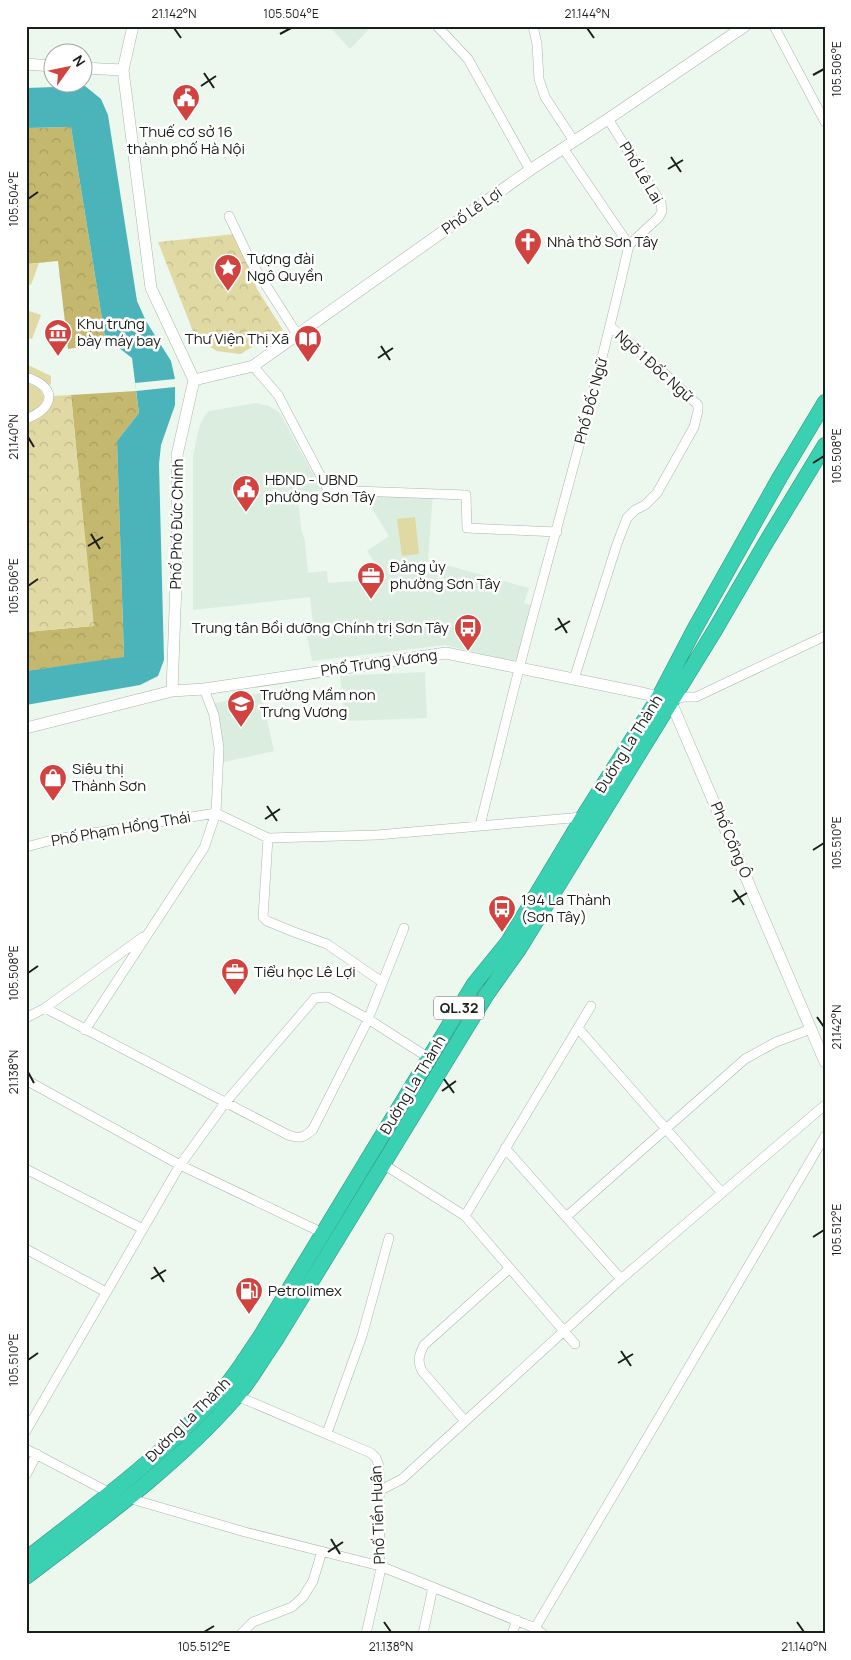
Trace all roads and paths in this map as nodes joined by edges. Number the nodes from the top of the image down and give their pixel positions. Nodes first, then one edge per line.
1 (133, 26) edge
2 (437, 26) edge
3 (533, 26) edge
4 (774, 26) edge
5 (738, 28) edge
6 (26, 64) edge
7 (42, 65) edge
8 (92, 68) edge
9 (123, 70) junction
10 (608, 119) junction
11 (825, 122) edge
12 (574, 141) junction
13 (563, 148) junction
14 (530, 170) junction
15 (229, 216) dead end
16 (629, 245) junction
17 (611, 327) junction
18 (297, 334) junction
19 (253, 366) junction
20 (26, 378) edge
21 (194, 380) junction
22 (825, 402) edge
23 (26, 419) edge
24 (825, 445) edge
25 (557, 532) junction
26 (825, 636) edge
27 (520, 668) junction
28 (574, 679) junction
29 (204, 689) junction
30 (172, 691) junction
31 (665, 699) junction
32 (26, 728) edge
33 (216, 813) junction
34 (583, 817) junction
35 (480, 826) junction
36 (268, 838) junction
37 (26, 847) edge
38 (404, 928) dead end
39 (148, 933) junction
40 (382, 982) junction
41 (591, 1006) dead end
42 (45, 1008) junction
43 (26, 1018) edge
44 (368, 1019) junction
45 (578, 1028) junction
46 (811, 1029) junction
47 (85, 1030) junction
48 (429, 1058) junction
49 (825, 1062) edge
50 (26, 1080) edge
51 (226, 1103) junction
52 (825, 1105) edge
53 (666, 1128) junction
54 (825, 1136) edge
55 (505, 1148) junction
56 (383, 1164) junction
57 (180, 1165) junction
58 (26, 1169) edge
59 (722, 1193) junction
60 (465, 1216) junction
61 (566, 1217) junction
62 (143, 1229) junction
63 (323, 1233) junction
64 (389, 1238) dead end
65 (26, 1250) edge
66 (510, 1268) junction
67 (621, 1279) junction
68 (106, 1292) junction
69 (564, 1332) junction
70 (575, 1344) dead end
71 (237, 1396) junction
72 (465, 1421) junction
73 (26, 1431) edge
74 (327, 1433) junction
75 (26, 1449) edge
76 (37, 1454) junction
77 (26, 1475) edge
78 (380, 1491) junction
79 (110, 1493) junction
80 (128, 1498) junction
81 (322, 1552) junction
82 (26, 1559) edge
83 (380, 1566) junction
84 (26, 1577) edge
85 (433, 1587) junction
86 (517, 1620) junction
87 (535, 1628) junction
88 (424, 1633) edge
89 (241, 1634) edge
90 (366, 1634) edge
91 (512, 1634) edge
92 (543, 1634) edge

1 - 9 main road
2 - 14 street
3 - 12 street
4 - 11 street
5 - 10 main road, Phố Lê Lợi
6 - 7 main road
8 - 9 main road
9 - 21 main road
10 - 12 main road, Phố Lê Lợi
10 - 16 street, Phố Lê Lai
12 - 13 main road, Phố Lê Lợi
13 - 14 main road, Phố Lê Lợi
13 - 16 street
14 - 18 main road, Phố Lê Lợi
15 - 18 street
16 - 17 street, Phố Đốc Ngữ
17 - 25 street, Phố Đốc Ngữ
17 - 28 street, Ngõ 1 Đốc Ngữ
18 - 19 main road, Phố Lê Lợi
19 - 21 main road, Phố Lê Lợi
19 - 25 street
20 - 23 street
21 - 30 main road, Phố Phó Đức Chính
22 - 31 highway, Đường La Thành / QL.32
24 - 31 highway, Đường La Thành / QL.32
25 - 27 street, Phố Đốc Ngữ
26 - 31 street
27 - 28 main road, Phố Trưng Vương
27 - 29 main road, Phố Trưng Vương
27 - 35 street, Phố Đốc Ngữ
28 - 31 main road, Phố Trưng Vương
29 - 30 main road, Phố Trưng Vương
29 - 33 street
30 - 32 main road, Phố Trưng Vương
31 - 34 highway, Đường La Thành / QL.32
31 - 46 main road, Phố Cổng Ô
31 - 56 highway, Đường La Thành / QL.32
33 - 36 street
33 - 37 street, Phố Phạm Hồng Thái
33 - 39 street
34 - 35 street
34 - 48 highway, Đường La Thành / QL.32
35 - 36 street
36 - 40 street
38 - 40 street
39 - 42 street
39 - 47 street
40 - 44 street
41 - 45 street
42 - 43 street
42 - 47 street
44 - 48 street
44 - 51 street
44 - 51 street
45 - 53 street
45 - 55 street
46 - 49 main road, Phố Cổng Ô
46 - 53 street
47 - 51 street
48 - 63 highway, Đường La Thành / QL.32
50 - 57 street
51 - 57 street
52 - 59 street
53 - 59 street
53 - 61 street
54 - 87 street
55 - 60 street
55 - 61 street
56 - 60 street
56 - 71 highway, Đường La Thành / QL.32
57 - 62 street
57 - 63 street
58 - 62 street
59 - 67 street
60 - 66 street
61 - 67 street
62 - 68 street
63 - 79 highway, Đường La Thành / QL.32
64 - 74 street
65 - 68 street
66 - 69 street
66 - 72 street
67 - 69 street
68 - 73 street
69 - 70 street
69 - 72 street
71 - 74 street, Phố Tiền Huân
71 - 80 highway, Đường La Thành / QL.32
72 - 78 street
74 - 78 street, Phố Tiền Huân
75 - 76 street
76 - 77 street
76 - 79 street
78 - 83 street, Phố Tiền Huân
79 - 82 highway, Đường La Thành / QL.32
80 - 81 street
80 - 84 highway, Đường La Thành / QL.32
81 - 83 street
81 - 89 street
83 - 85 street
83 - 90 street, Phố Tiền Huân
85 - 86 street
85 - 88 street
86 - 87 street
86 - 91 street
87 - 92 street

